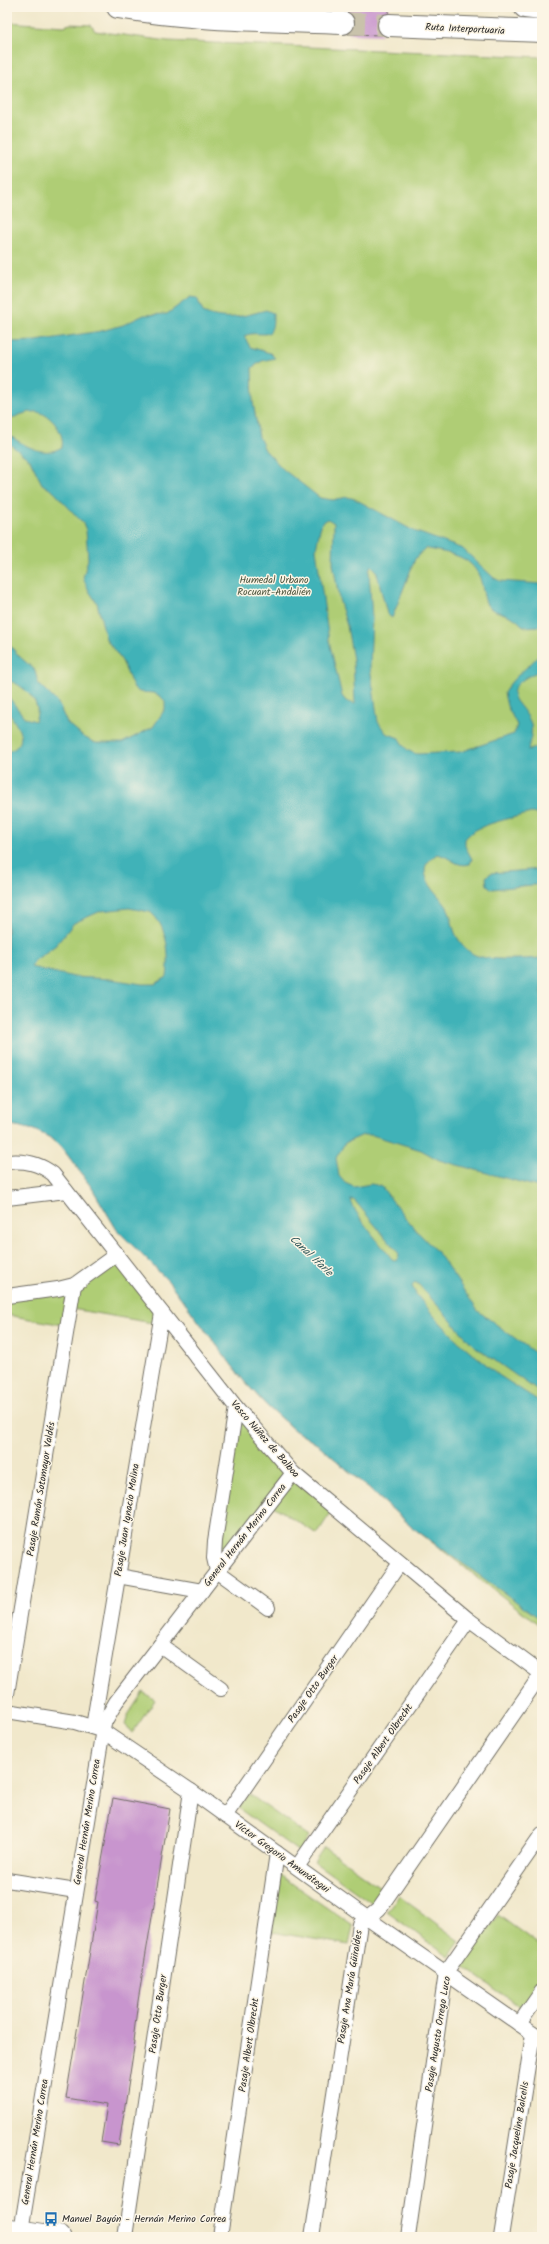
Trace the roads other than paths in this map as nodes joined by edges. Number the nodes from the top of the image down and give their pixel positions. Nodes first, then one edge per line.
1 (118, 7) edge
2 (525, 7) edge
3 (542, 9) edge
4 (343, 23) tunnel mouth
5 (389, 25) tunnel mouth
6 (542, 31) edge
7 (7, 1162) edge
8 (66, 1191) junction
9 (7, 1198) edge
10 (117, 1254) junction
11 (74, 1285) junction
12 (7, 1296) edge
13 (162, 1313) junction
14 (236, 1407) junction
15 (293, 1473) junction
16 (400, 1563) junction
17 (217, 1571) junction
18 (118, 1576) junction
19 (202, 1591) junction
20 (268, 1608) dead end
21 (469, 1620) junction
22 (160, 1645) junction
23 (542, 1674) edge
24 (221, 1689) dead end
25 (7, 1694) edge
26 (7, 1711) edge
27 (97, 1729) junction
28 (191, 1791) junction
29 (225, 1816) junction
30 (542, 1834) edge
31 (277, 1853) junction
32 (297, 1867) junction
33 (7, 1880) edge
34 (76, 1891) junction
35 (366, 1918) junction
36 (446, 1972) junction
37 (542, 1992) edge
38 (519, 2024) junction
39 (538, 2037) edge
40 (14, 2230) edge
41 (60, 2237) edge
42 (125, 2237) edge
43 (220, 2237) edge
44 (312, 2237) edge
45 (408, 2237) edge
46 (501, 2237) edge

1 - 4 highway
2 - 3 highway
5 - 6 highway, Ruta Interportuaria
7 - 8 street, Vasco Núñez de Balboa
8 - 9 street
8 - 10 street, Vasco Núñez de Balboa
10 - 11 street
10 - 13 street, Vasco Núñez de Balboa
11 - 12 street
11 - 25 street, Pasaje Ramón Sotomayor Valdés
13 - 14 street, Vasco Núñez de Balboa
13 - 18 street, Pasaje Juan Ignacio Molina
14 - 15 street, Vasco Núñez de Balboa
14 - 17 street
15 - 16 street, Vasco Núñez de Balboa
15 - 17 street, General Hernán Merino Correa
16 - 21 street, Vasco Núñez de Balboa
16 - 29 street, Pasaje Otto Burger
17 - 19 street, General Hernán Merino Correa
17 - 20 street
18 - 19 street
18 - 27 street, Pasaje Juan Ignacio Molina
19 - 22 street, General Hernán Merino Correa
21 - 23 street, Vasco Núñez de Balboa
21 - 32 street, Pasaje Albert Olbrecht
22 - 24 street
22 - 27 street, General Hernán Merino Correa
23 - 35 street, Pasaje Ana María Güiraldes
26 - 27 street, Víctor Gregorio Amunátegui
27 - 28 street, Víctor Gregorio Amunátegui
27 - 34 street, General Hernán Merino Correa
28 - 29 street, Víctor Gregorio Amunátegui
28 - 42 street, Pasaje Otto Burger
29 - 31 street, Víctor Gregorio Amunátegui
30 - 36 street, Pasaje Augusto Orrego Luco
31 - 32 street, Víctor Gregorio Amunátegui
31 - 43 street, Pasaje Albert Olbrecht
32 - 35 street, Víctor Gregorio Amunátegui
33 - 34 street
34 - 40 street, General Hernán Merino Correa
35 - 36 street, Víctor Gregorio Amunátegui
35 - 44 street, Pasaje Ana María Güiraldes
36 - 38 street, Víctor Gregorio Amunátegui
36 - 45 street, Pasaje Augusto Orrego Luco
37 - 38 street
38 - 39 street, Víctor Gregorio Amunátegui
39 - 46 street, Pasaje Jacqueline Balcells
40 - 41 street

